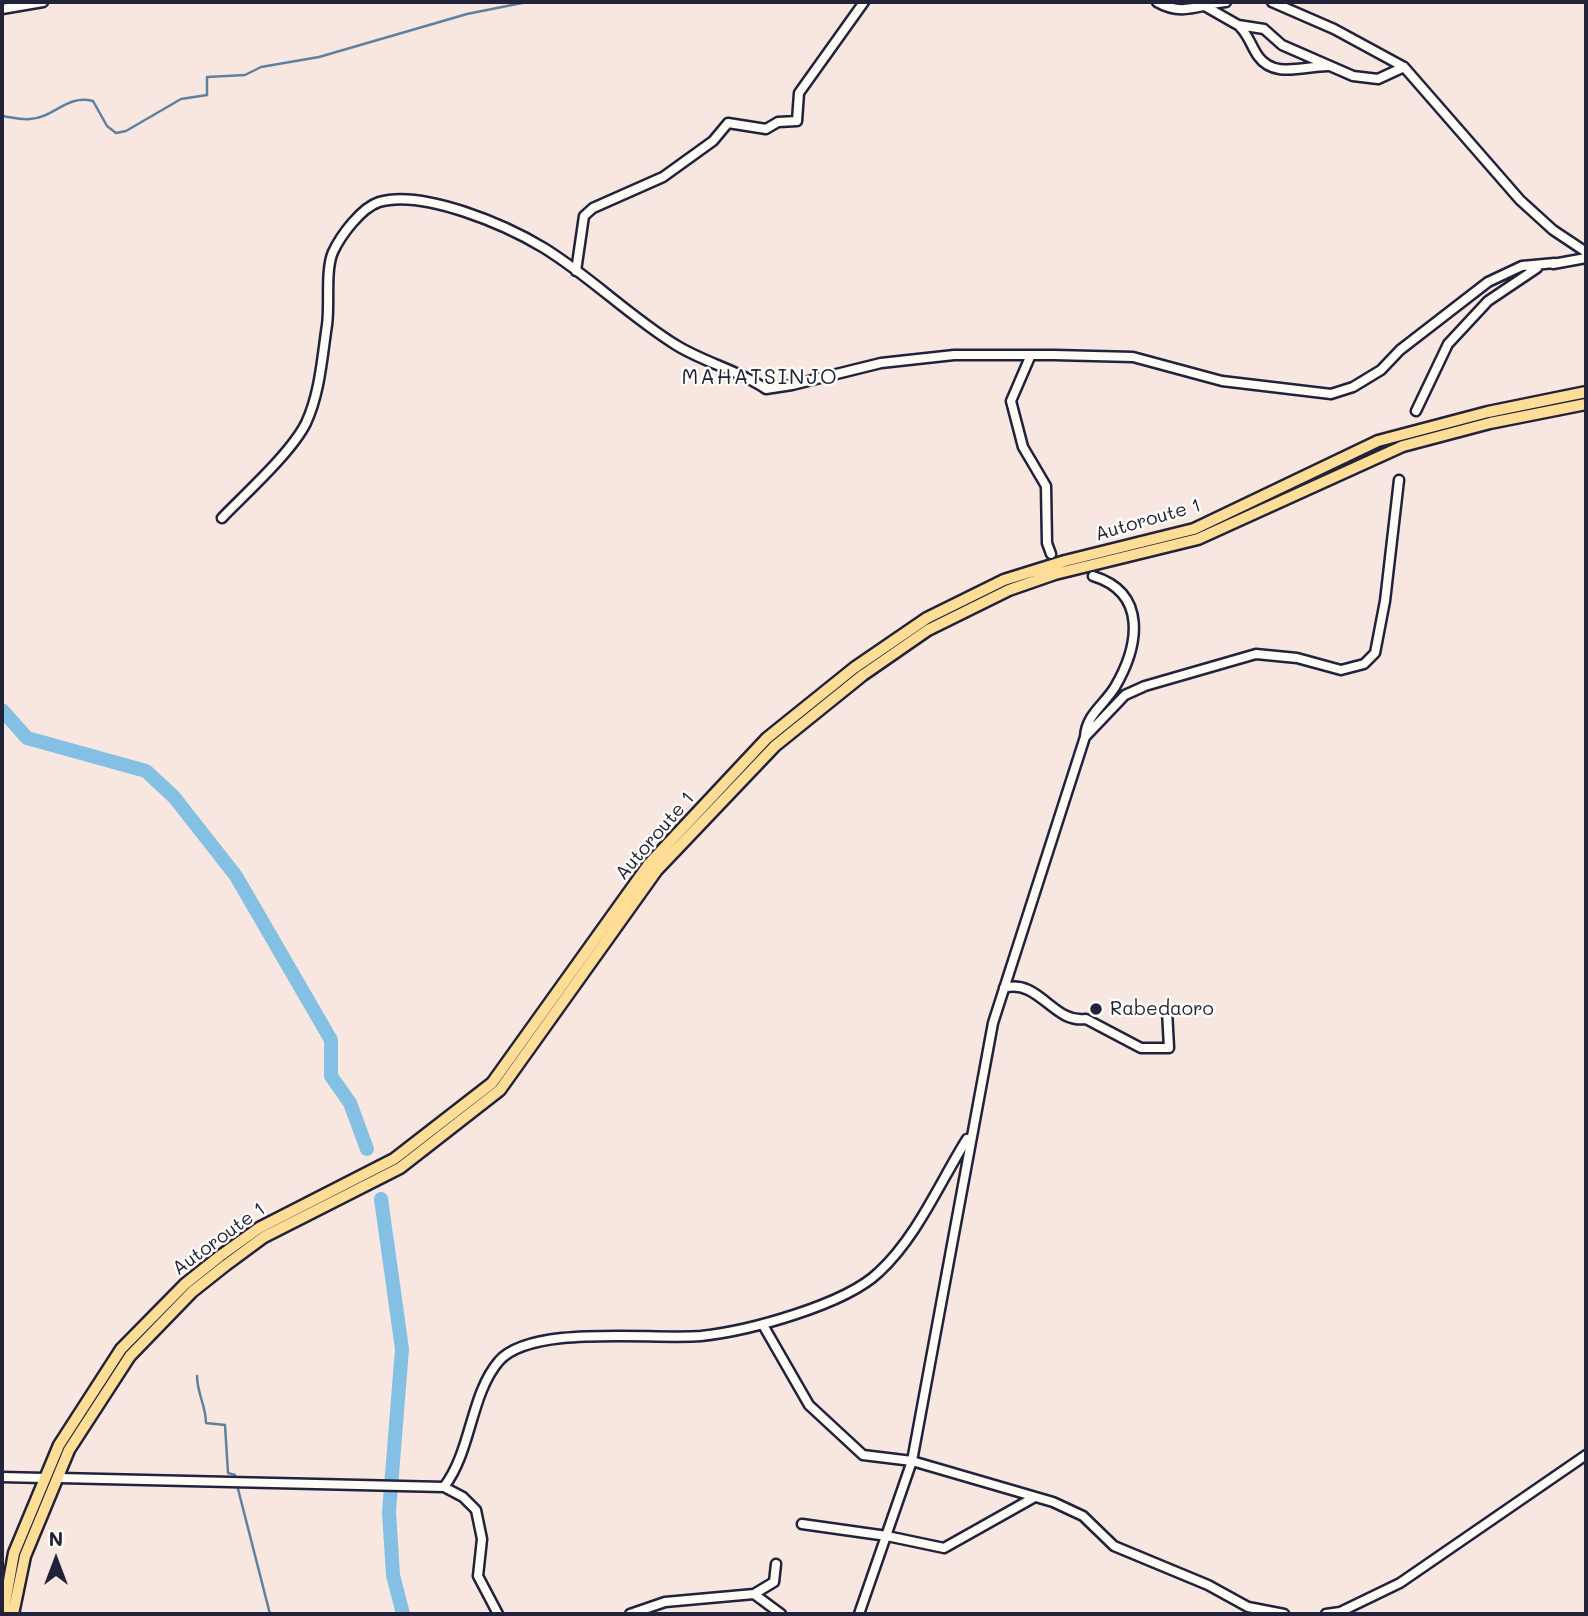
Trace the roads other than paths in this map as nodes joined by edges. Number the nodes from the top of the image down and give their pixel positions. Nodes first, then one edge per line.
1 (43, 2) edge
2 (864, 2) edge
3 (1157, 2) edge
4 (1226, 2) edge
5 (1272, 2) edge
6 (1203, 5) junction
7 (2, 9) edge
8 (1238, 25) junction
9 (1330, 66) junction
10 (1404, 67) junction
11 (1586, 252) edge
12 (1586, 258) edge
13 (1555, 263) junction
14 (576, 271) junction
15 (1030, 357) junction
16 (1586, 392) edge
17 (1586, 404) edge
18 (1416, 411) dead end
19 (1399, 480) dead end
20 (222, 518) dead end
21 (1051, 554) dead end
22 (1093, 576) dead end
23 (1085, 737) junction
24 (1004, 988) junction
25 (1167, 1010) dead end
26 (971, 1133) junction
27 (763, 1325) junction
28 (1586, 1455) edge
29 (912, 1461) junction
30 (2, 1477) edge
31 (43, 1478) dead end
32 (60, 1478) dead end
33 (444, 1487) junction
34 (1033, 1498) junction
35 (802, 1524) dead end
36 (887, 1536) junction
37 (776, 1564) dead end
38 (754, 1594) junction
39 (1248, 1607) junction
40 (3, 1614) edge
41 (13, 1614) edge
42 (498, 1614) edge
43 (630, 1614) edge
44 (781, 1614) edge
45 (859, 1614) edge
46 (1258, 1614) edge
47 (1284, 1614) edge
48 (1326, 1614) edge

1 - 7 street
2 - 14 street
3 - 6 street
4 - 6 street
5 - 10 street
6 - 8 street
8 - 9 street
8 - 9 street
9 - 10 street
10 - 11 street
12 - 13 street
13 - 15 street
13 - 18 street
14 - 15 street
14 - 20 street
15 - 21 street
16 - 40 main road, Autoroute 1
17 - 41 main road, Autoroute 1
19 - 23 street
22 - 23 street
23 - 24 street
24 - 25 street
24 - 26 street
26 - 27 street
26 - 29 street
27 - 29 street
27 - 33 street
28 - 48 street
29 - 34 street
29 - 36 street
30 - 31 street
32 - 33 street
33 - 42 street
34 - 36 street
34 - 39 street
35 - 36 street
36 - 45 street
37 - 38 street
38 - 43 street
38 - 44 street
39 - 46 street
39 - 47 street

